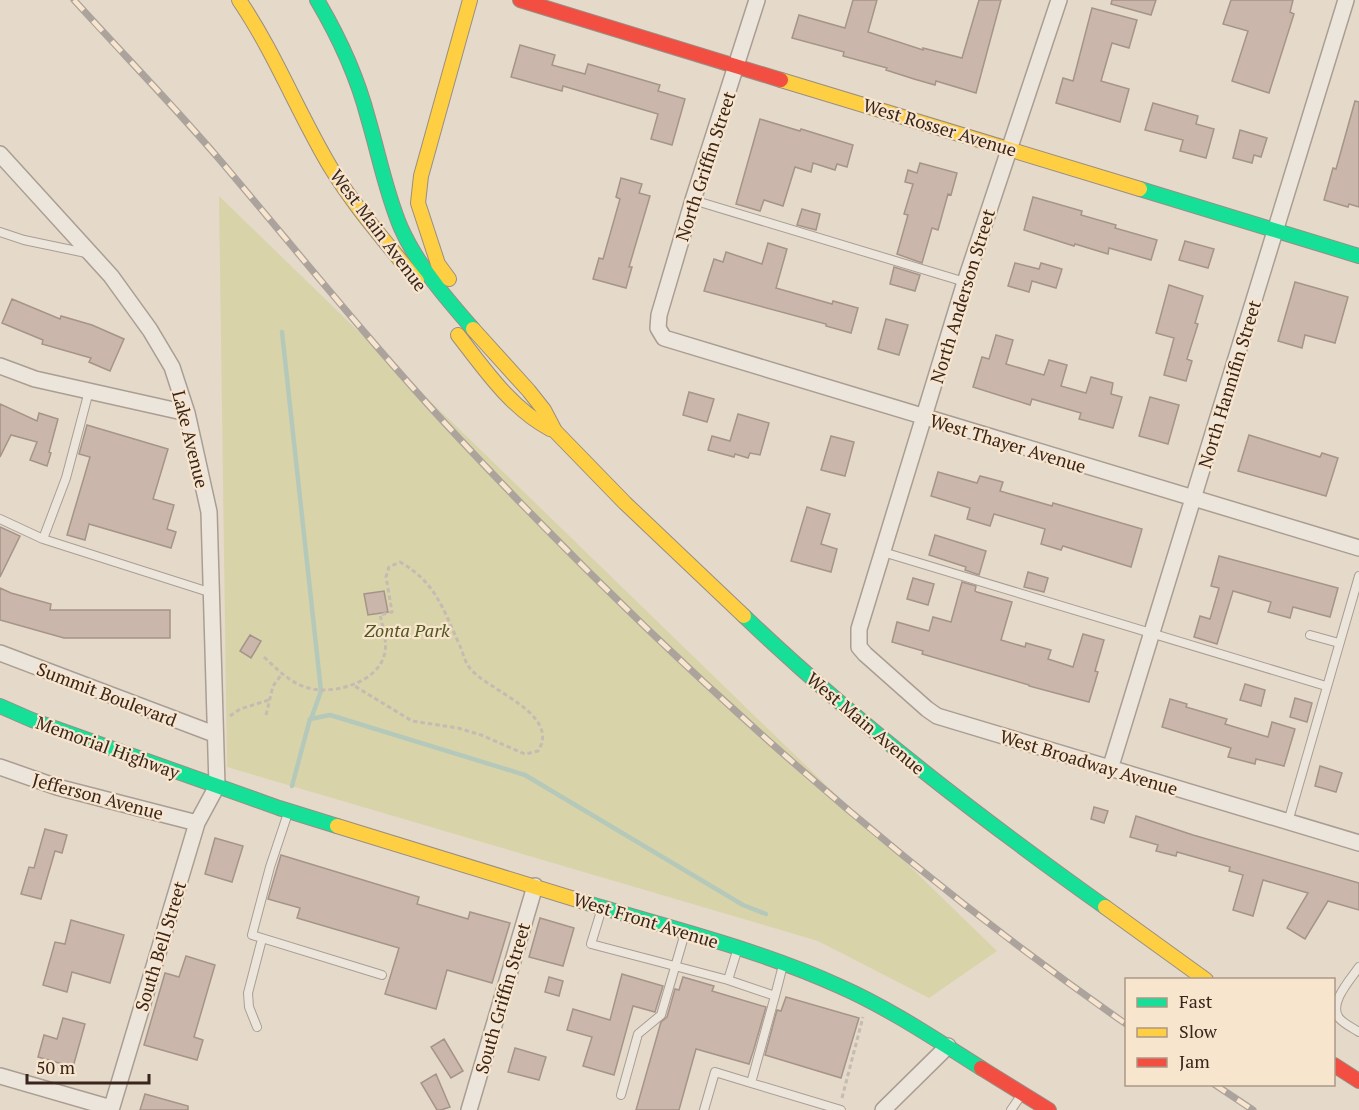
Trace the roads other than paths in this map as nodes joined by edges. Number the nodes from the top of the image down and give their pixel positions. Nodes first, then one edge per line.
1 (239, 0) edge
2 (317, 0) edge
3 (470, 0) edge
4 (520, 0) edge
5 (757, 0) edge
6 (1059, 0) edge
7 (1346, 0) edge
8 (737, 66) junction
9 (1010, 148) junction
10 (0, 154) edge
11 (693, 200) junction
12 (1276, 231) junction
13 (0, 232) edge
14 (91, 254) junction
15 (1359, 256) edge
16 (965, 282) junction
17 (659, 333) joint
18 (0, 366) edge
19 (515, 375) junction
20 (89, 391) junction
21 (187, 413) junction
22 (924, 418) junction
23 (555, 431) junction
24 (1193, 499) junction
25 (0, 519) edge
26 (44, 539) junction
27 (1359, 548) edge
28 (883, 552) junction
29 (1359, 576) edge
30 (212, 593) junction
31 (859, 629) joint
32 (1152, 634) junction
33 (1310, 635) dead end
34 (1339, 643) junction
35 (0, 653) edge
36 (1326, 686) junction
37 (0, 706) edge
38 (214, 734) junction
39 (0, 766) edge
40 (1110, 769) junction
41 (217, 786) junction
42 (289, 811) junction
43 (1288, 822) junction
44 (197, 823) junction
45 (1359, 843) edge
46 (535, 886) junction
47 (602, 907) junction
48 (686, 932) junction
49 (262, 939) junction
50 (738, 948) junction
51 (784, 963) junction
52 (675, 967) junction
53 (1359, 967) edge
54 (382, 975) dead end
55 (1203, 978) edge
56 (728, 980) junction
57 (775, 996) junction
58 (257, 1027) dead end
59 (1359, 1032) edge
60 (948, 1046) junction
61 (1335, 1066) edge
62 (0, 1076) edge
63 (1359, 1081) edge
64 (751, 1083) junction
65 (1023, 1093) junction
66 (621, 1095) dead end
67 (841, 1107) edge
68 (111, 1109) edge
69 (469, 1110) edge
70 (704, 1110) edge
71 (883, 1110) edge
72 (1011, 1110) edge
73 (1049, 1110) edge

1 - 23 main road, West Main Avenue
2 - 19 main road, West Main Avenue
3 - 19 main road
4 - 8 main road, West Rosser Avenue
5 - 8 street, North Griffin Street
6 - 9 street, North Anderson Street
7 - 12 street, North Hannifin Street
8 - 9 main road, West Rosser Avenue
8 - 11 street, North Griffin Street
9 - 12 main road, West Rosser Avenue
9 - 16 street, North Anderson Street
10 - 14 street, Lake Avenue
11 - 16 lane
11 - 17 street, North Griffin Street
12 - 15 main road, West Rosser Avenue
12 - 24 street, North Hannifin Street
13 - 14 lane
14 - 21 street, Lake Avenue
16 - 22 street, North Anderson Street
17 - 22 street, West Thayer Avenue
18 - 20 street
19 - 23 main road, West Main Avenue
20 - 21 street
20 - 26 lane
21 - 30 street, Lake Avenue
22 - 24 street, West Thayer Avenue
22 - 28 street, North Anderson Street
23 - 55 main road, West Main Avenue
24 - 27 street, West Thayer Avenue
24 - 32 street, North Hannifin Street
25 - 26 lane
26 - 30 lane
28 - 31 street, North Anderson Street
28 - 32 lane
29 - 34 lane
30 - 38 street, Lake Avenue
31 - 40 street, West Broadway Avenue
32 - 36 lane
32 - 40 street, North Hannifin Street
33 - 34 lane
34 - 36 lane
35 - 38 street, Summit Boulevard
36 - 43 lane
37 - 41 main road, Memorial Highway
38 - 41 street, Lake Avenue
39 - 44 street, Jefferson Avenue
40 - 43 street, West Broadway Avenue
41 - 42 main road, West Front Avenue
41 - 44 street, South Bell Street
42 - 46 main road, West Front Avenue
42 - 49 lane
43 - 45 street, West Broadway Avenue
44 - 68 street, South Bell Street
46 - 47 main road, West Front Avenue
46 - 69 street, South Griffin Street
47 - 48 main road, West Front Avenue
47 - 52 lane
48 - 50 main road, West Front Avenue
48 - 52 lane
49 - 54 lane
49 - 58 lane
50 - 51 main road, West Front Avenue
50 - 56 lane
51 - 57 lane
51 - 60 main road, West Front Avenue
52 - 56 lane
52 - 66 lane
53 - 59 lane
56 - 57 lane
57 - 64 lane
60 - 65 main road, West Front Avenue
60 - 71 street
61 - 63 main road
62 - 68 street
64 - 67 lane
64 - 70 lane
65 - 72 lane
65 - 73 main road, West Front Avenue

